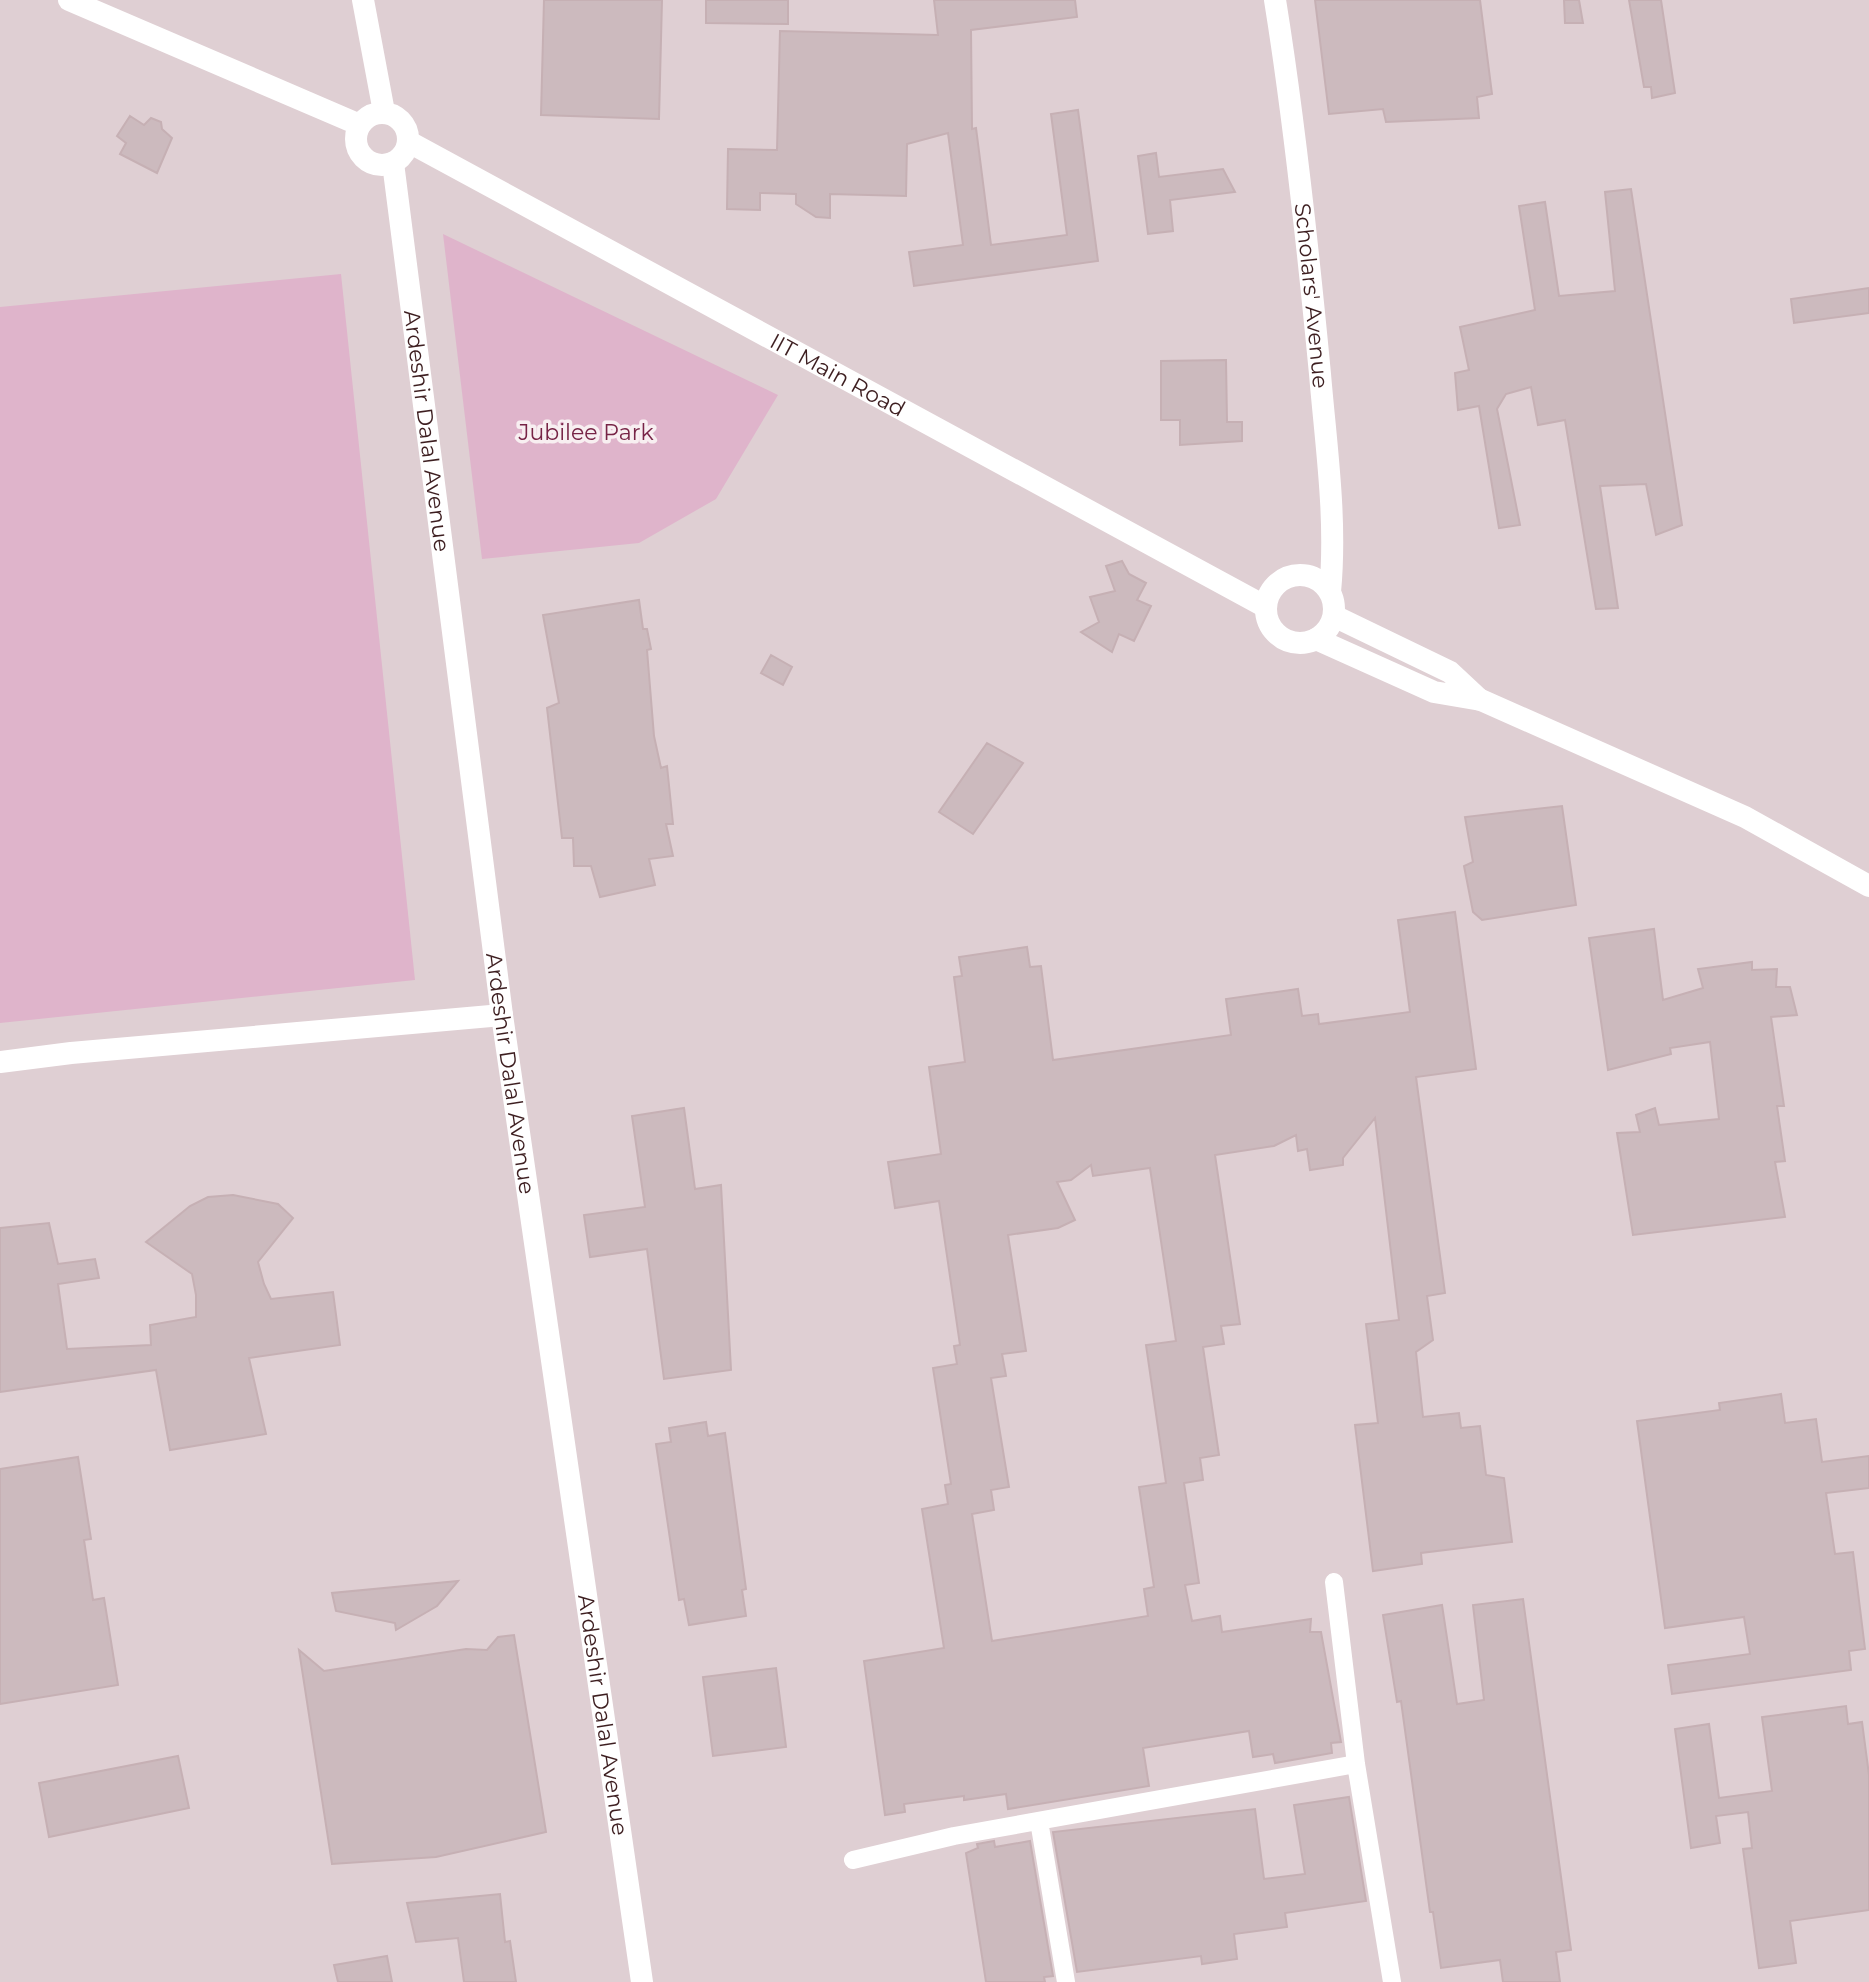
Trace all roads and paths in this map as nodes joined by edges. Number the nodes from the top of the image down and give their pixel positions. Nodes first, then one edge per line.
1 (69, 0) edge
2 (363, 0) edge
3 (1275, 0) edge
4 (384, 112) junction
5 (360, 125) junction
6 (409, 142) junction
7 (393, 163) junction
8 (1330, 592) junction
9 (1266, 607) junction
10 (1334, 616) junction
11 (1316, 639) junction
12 (1481, 700) junction
13 (1869, 886) edge
14 (502, 1015) junction
15 (0, 1062) edge
16 (1334, 1582) dead end
17 (1356, 1764) junction
18 (1039, 1821) junction
19 (853, 1860) dead end
20 (642, 1982) edge
21 (1066, 1982) edge
22 (1392, 1982) edge

1 - 5 street
2 - 4 street
3 - 8 street, Scholars' Avenue
4 - 5 street
4 - 6 street
5 - 7 street
6 - 7 street
6 - 9 street, IIT Main Road
7 - 14 street, Ardeshir Dalal Avenue
8 - 9 street
8 - 10 street
9 - 11 street
10 - 11 street
10 - 12 street
11 - 12 street
12 - 13 street
14 - 15 street
14 - 20 street, Ardeshir Dalal Avenue
16 - 17 street
17 - 18 street
17 - 22 street
18 - 19 street
18 - 21 street

